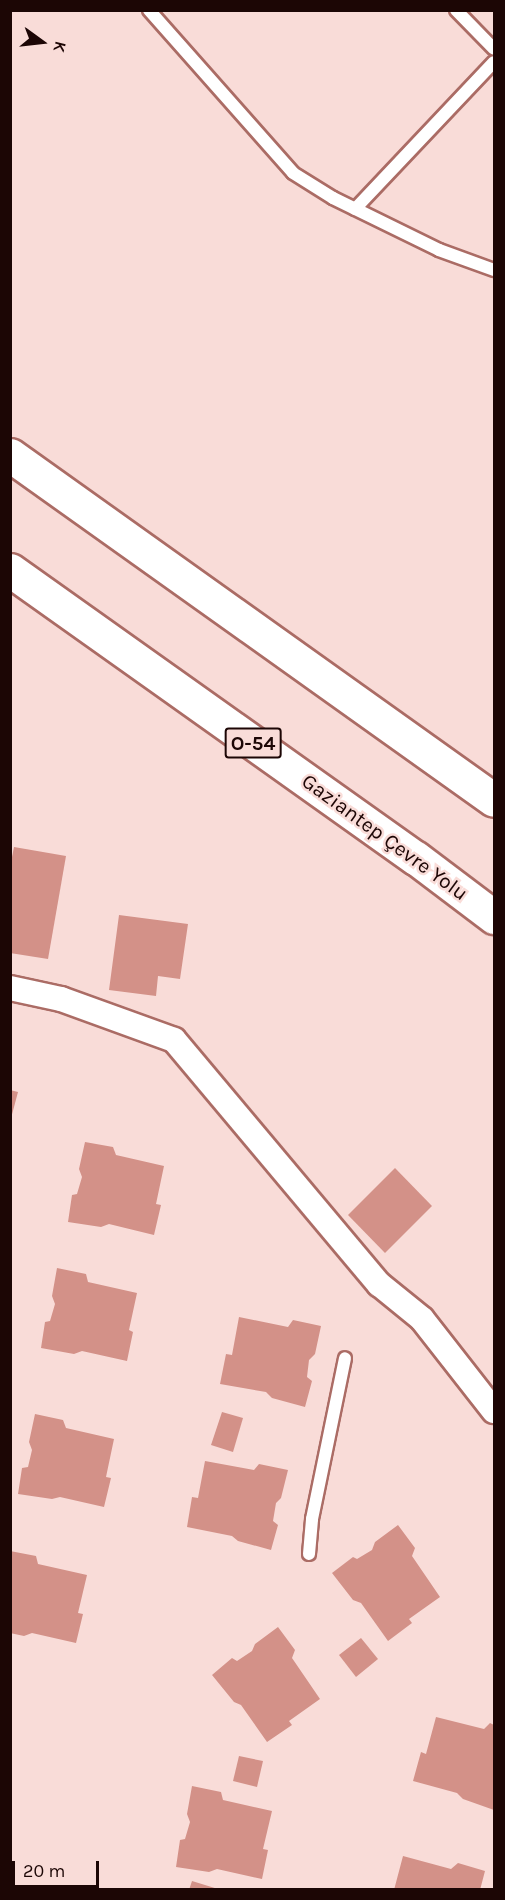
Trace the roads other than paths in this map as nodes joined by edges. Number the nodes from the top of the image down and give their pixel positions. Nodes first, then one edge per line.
1 (149, 10) edge
2 (456, 10) edge
3 (495, 49) edge
4 (495, 62) edge
5 (355, 209) junction
6 (495, 270) edge
7 (10, 455) edge
8 (10, 570) edge
9 (495, 800) edge
10 (495, 917) edge
11 (10, 988) edge
12 (345, 1358) dead end
13 (495, 1411) edge
14 (309, 1554) dead end

1 - 5 lane
2 - 3 lane
4 - 5 lane
5 - 6 lane
7 - 9 highway
8 - 10 highway, Gaziantep Çevre Yolu / O-54
11 - 13 street
12 - 14 lane

